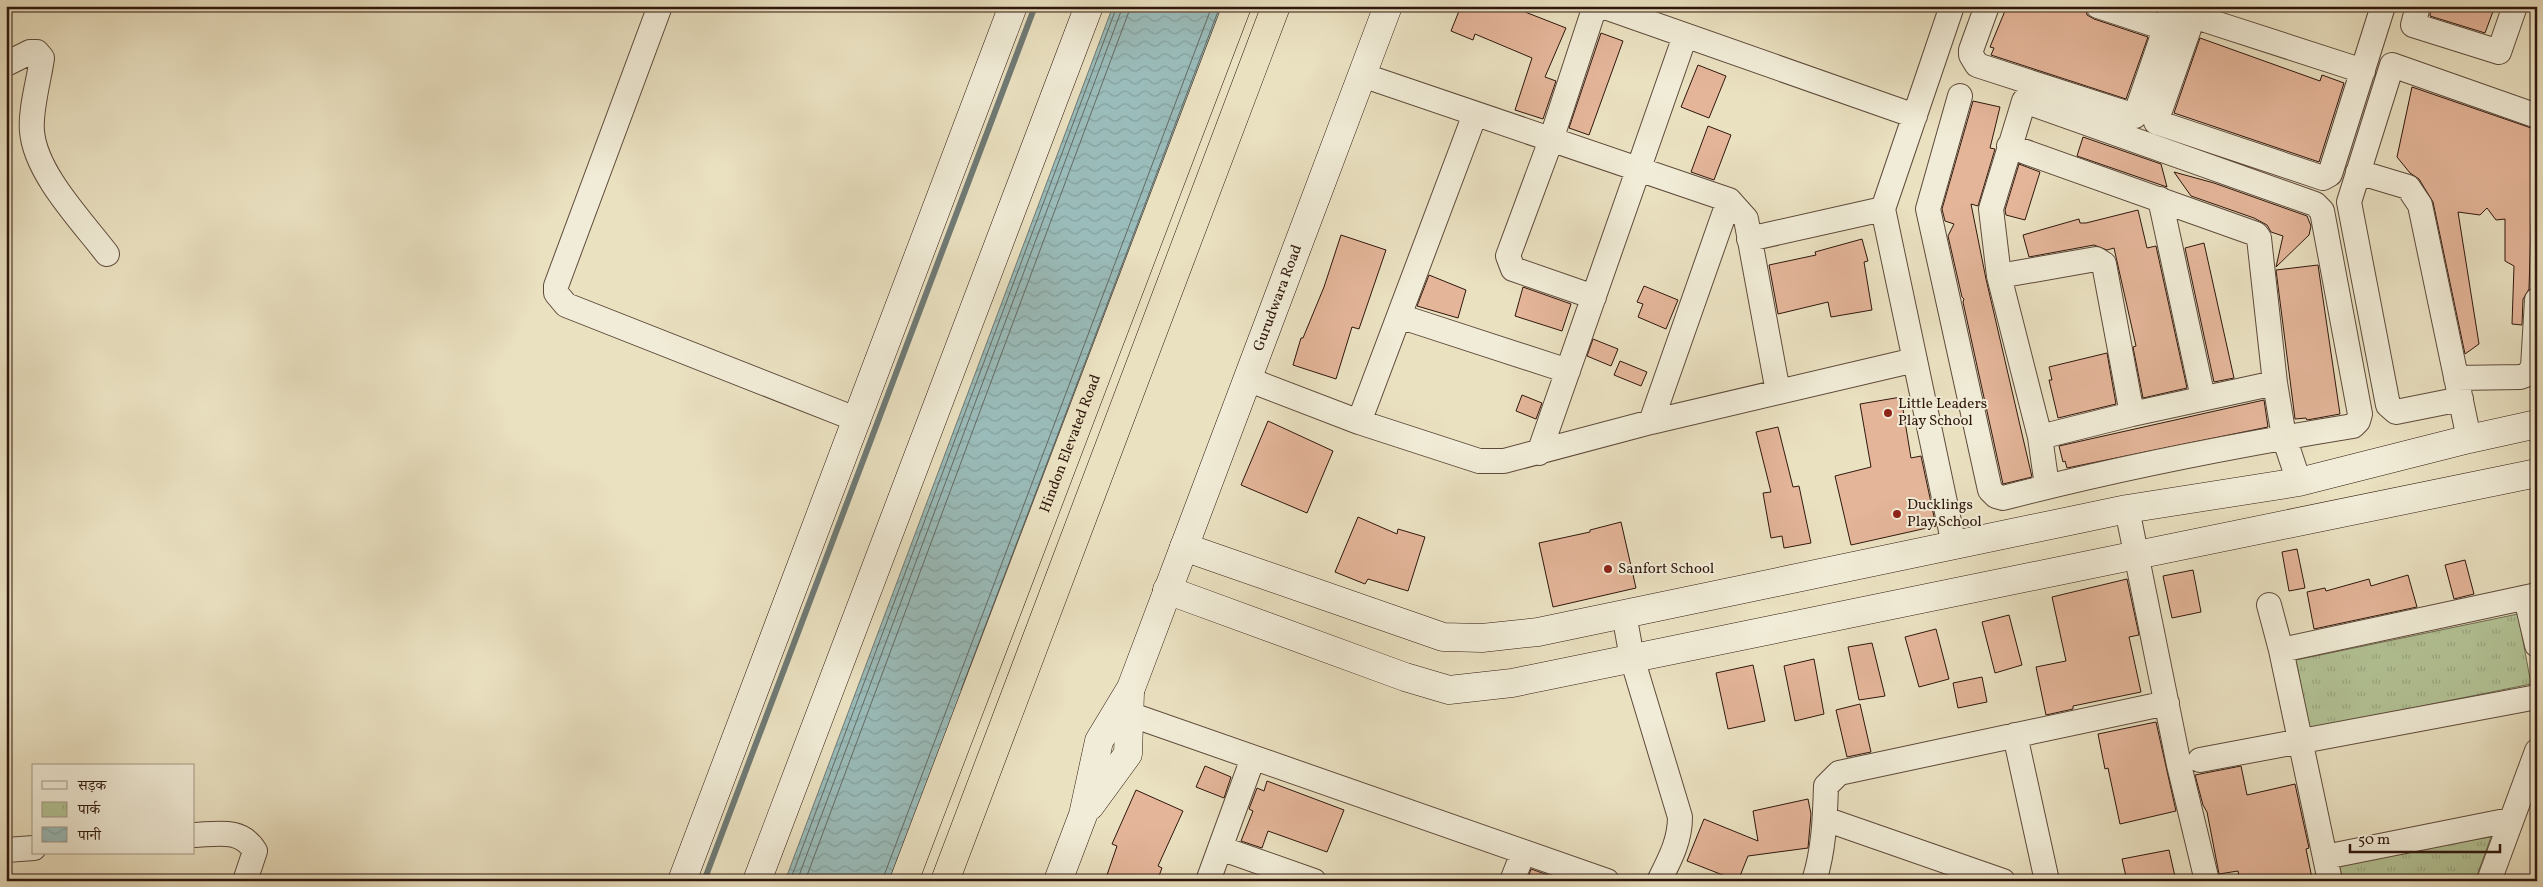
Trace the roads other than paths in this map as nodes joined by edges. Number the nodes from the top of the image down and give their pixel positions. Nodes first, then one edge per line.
1 (660, 6) edge
2 (1013, 6) edge
3 (1088, 6) edge
4 (1237, 6) edge
5 (1276, 6) edge
6 (1388, 6) edge
7 (1595, 6) edge
8 (1602, 6) edge
9 (1952, 6) edge
10 (1987, 6) edge
11 (2098, 6) edge
12 (2383, 6) edge
13 (2418, 6) edge
14 (2515, 6) edge
15 (2188, 9) edge
16 (2165, 28) junction
17 (1685, 36) junction
18 (6, 64) edge
19 (2363, 71) junction
20 (1362, 75) junction
21 (1960, 96) dead end
22 (1475, 114) junction
23 (1915, 116) junction
24 (2537, 116) edge
25 (1551, 140) junction
26 (2009, 146) junction
27 (1638, 169) junction
28 (2358, 172) junction
29 (2160, 199) junction
30 (1729, 200) junction
31 (1883, 209) junction
32 (1749, 239) junction
33 (106, 254) dead end
34 (1999, 276) junction
35 (1594, 297) junction
36 (2537, 300) edge
37 (1399, 316) junction
38 (1915, 360) junction
39 (1568, 371) junction
40 (1247, 379) junction
41 (2275, 383) junction
42 (2458, 389) junction
43 (1778, 392) junction
44 (2203, 398) junction
45 (2132, 414) junction
46 (858, 420) junction
47 (1358, 422) junction
48 (1651, 422) junction
49 (2537, 424) edge
50 (2040, 437) junction
51 (2284, 437) junction
52 (2469, 438) junction
53 (1539, 453) junction
54 (2537, 473) edge
55 (2299, 482) junction
56 (2048, 486) junction
57 (2127, 509) junction
58 (1954, 545) junction
59 (1184, 547) junction
60 (2136, 555) junction
61 (1167, 590) junction
62 (2532, 596) edge
63 (2269, 605) dead end
64 (1624, 614) junction
65 (2537, 645) edge
66 (2281, 650) junction
67 (1632, 658) junction
68 (2537, 697) edge
69 (1130, 701) junction
70 (2167, 703) junction
71 (2016, 735) junction
72 (2300, 740) junction
73 (2537, 751) edge
74 (1253, 758) junction
75 (2200, 760) dead end
76 (1825, 819) junction
77 (2510, 820) junction
78 (195, 835) edge
79 (32, 848) edge
80 (1220, 848) junction
81 (6, 850) edge
82 (1523, 853) junction
83 (2325, 857) junction
84 (245, 881) edge
85 (682, 881) edge
86 (757, 881) edge
87 (904, 881) edge
88 (945, 881) edge
89 (1058, 881) edge
90 (1208, 881) edge
91 (1314, 881) edge
92 (1512, 881) edge
93 (1607, 881) edge
94 (1659, 881) edge
95 (1814, 881) edge
96 (2003, 881) edge
97 (2047, 881) edge
98 (2207, 881) edge
99 (2330, 881) edge
100 (2489, 881) edge

1 - 46 street
2 - 46 street
3 - 86 street
4 - 87 highway, Hindon Elevated Road
5 - 88 highway
6 - 20 street, Gurudwara Road
7 - 25 street
8 - 17 street
9 - 23 street
10 - 16 street
11 - 16 street
12 - 19 street
13 - 14 street
15 - 16 street
15 - 19 street
15 - 19 street
17 - 23 street
17 - 27 street
18 - 33 street
20 - 22 street
20 - 40 street, Gurudwara Road
21 - 56 street
22 - 25 street
22 - 37 street
23 - 31 street
24 - 28 street
25 - 27 street
25 - 35 street
26 - 29 street
26 - 34 street
26 - 51 street
27 - 30 street
27 - 35 street
28 - 42 street
28 - 42 street
29 - 41 street
29 - 44 street
30 - 32 street
30 - 48 street
31 - 32 street
31 - 38 street
32 - 43 street
34 - 45 street
34 - 50 street
35 - 39 street
36 - 42 street
37 - 39 street
37 - 47 street
38 - 43 street
38 - 58 street
39 - 53 street
40 - 47 street
40 - 59 street, Gurudwara Road
41 - 44 street
41 - 51 street
42 - 52 street
43 - 48 street
44 - 45 street
45 - 50 street
46 - 85 street
47 - 53 street
48 - 53 street
49 - 52 street
50 - 56 street
51 - 55 street
51 - 56 street
52 - 55 street
54 - 60 street
55 - 57 street
57 - 58 street
57 - 60 street
58 - 64 street
59 - 61 street, Gurudwara Road
59 - 64 street
60 - 67 street
60 - 70 street
61 - 67 street
61 - 69 street, Gurudwara Road
62 - 65 street
62 - 66 street
63 - 66 street
64 - 67 street
66 - 72 street
67 - 94 street
68 - 72 street
69 - 74 street
69 - 89 street, Gurudwara Road
70 - 71 street
70 - 98 street
71 - 76 street
71 - 97 street
72 - 75 street
72 - 83 street
73 - 77 street
74 - 80 street
74 - 82 street
76 - 95 street
76 - 96 street
77 - 83 street
77 - 100 street
78 - 84 street
79 - 81 street
80 - 90 street
80 - 91 street
82 - 92 street
82 - 93 street
83 - 99 street

